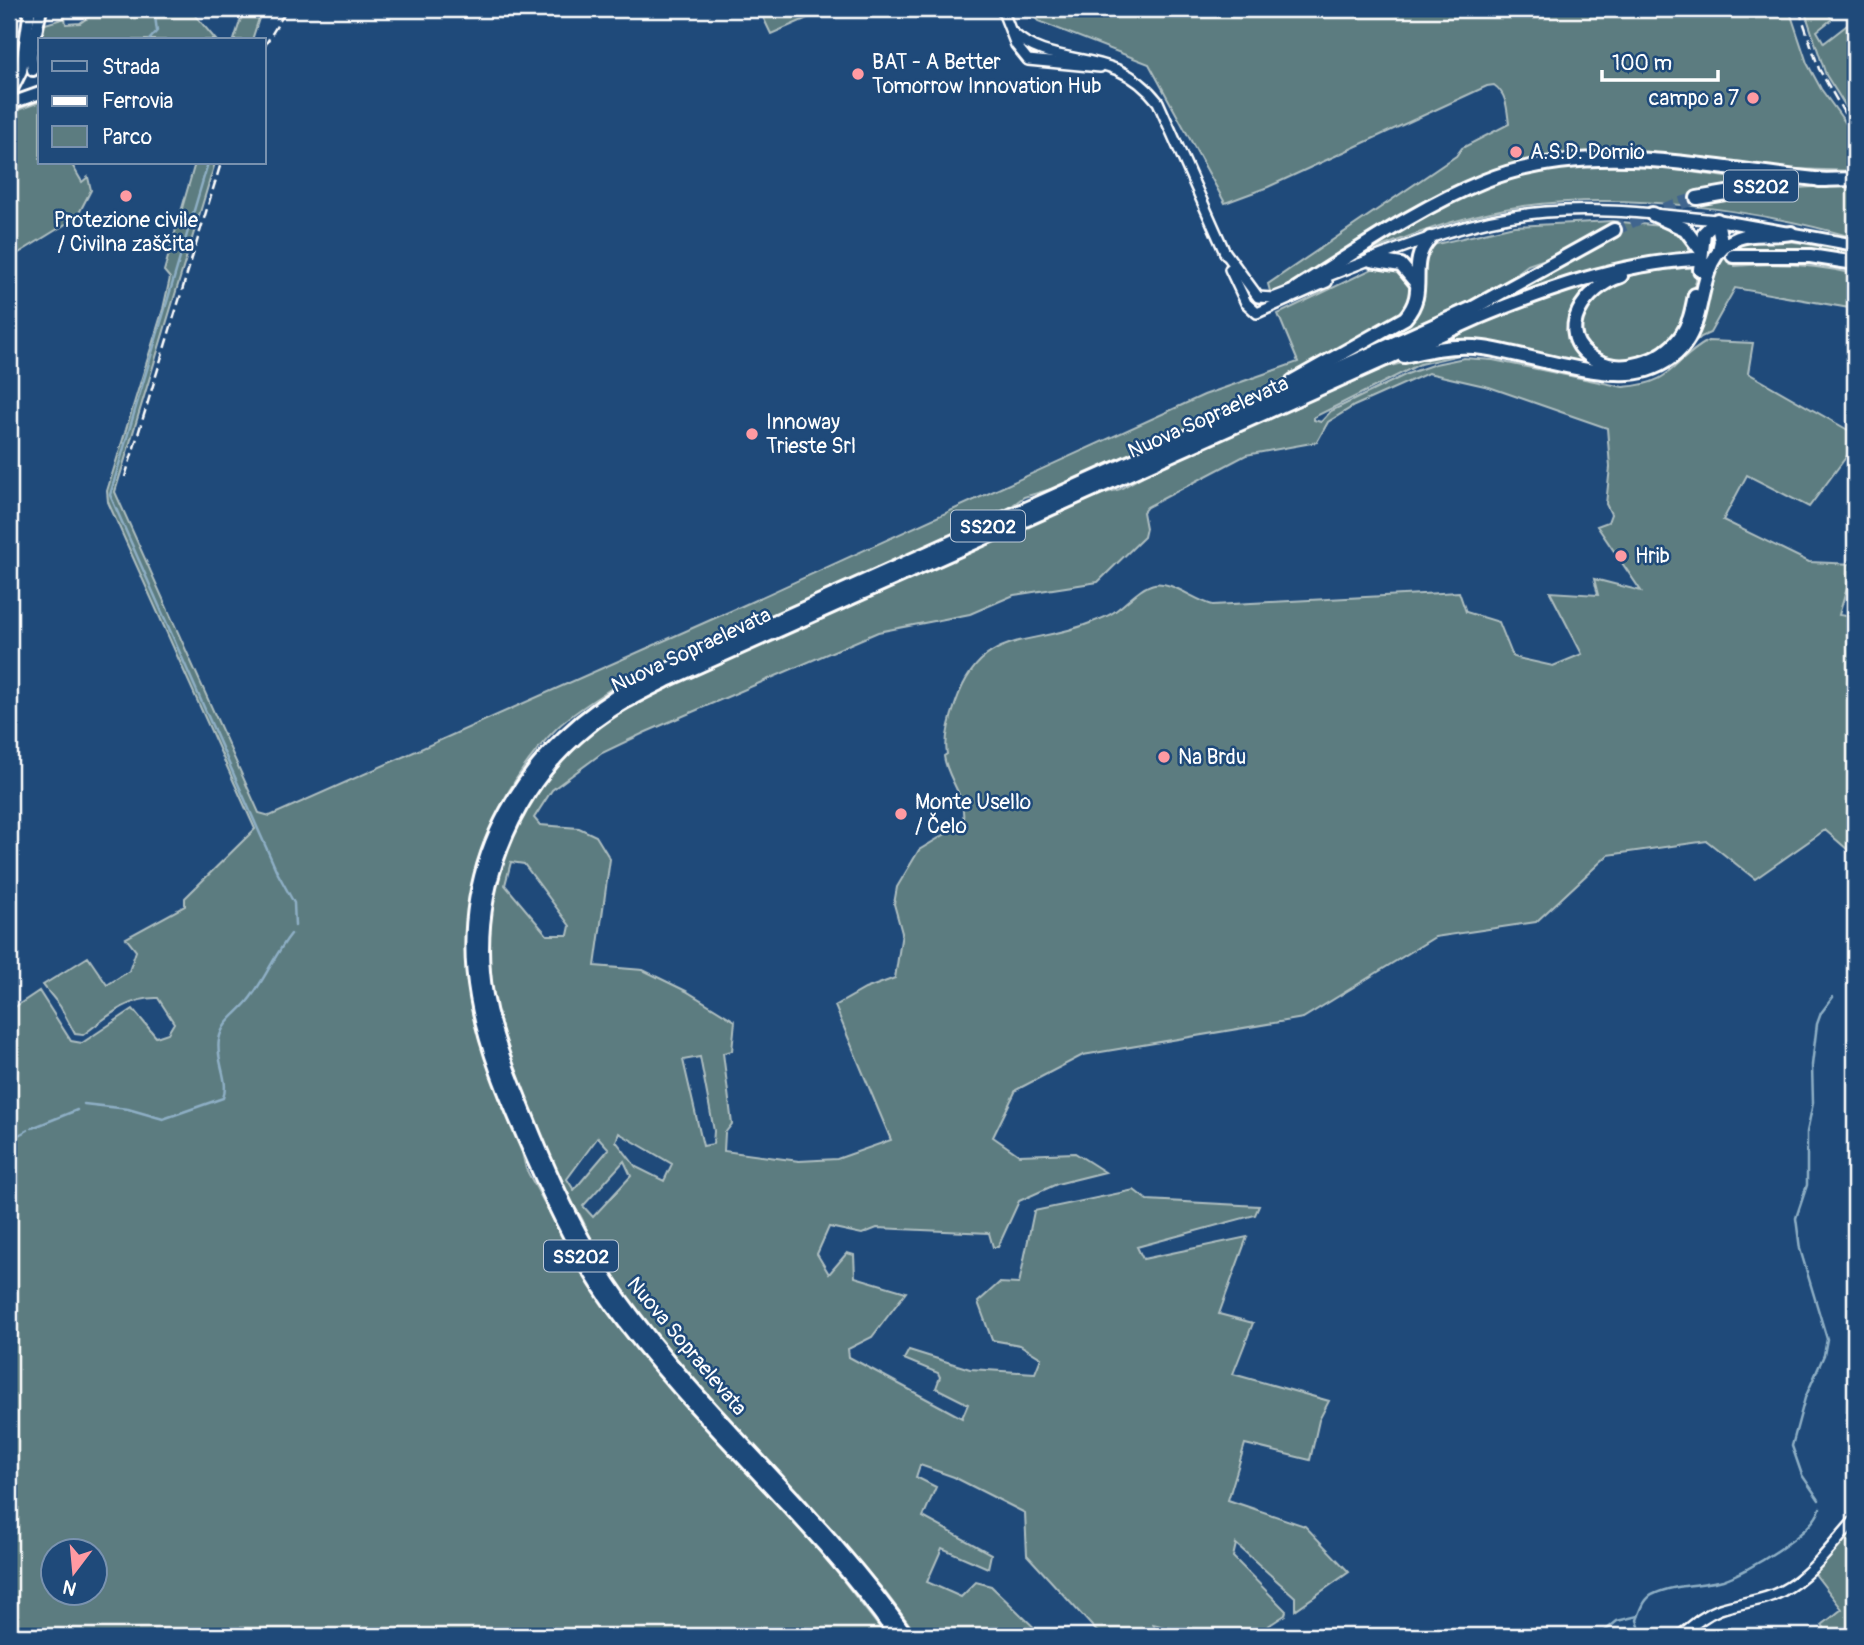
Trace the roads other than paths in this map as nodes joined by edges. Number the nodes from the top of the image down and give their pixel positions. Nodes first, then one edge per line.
1 (30, 9) edge
2 (41, 9) edge
3 (1002, 9) edge
4 (32, 23) junction
5 (31, 72) edge
6 (15, 94) edge
7 (38, 94) edge
8 (9, 104) edge
9 (1826, 180) junction
10 (1855, 180) edge
11 (1697, 198) tunnel mouth
12 (1652, 214) junction
13 (1717, 220) junction
14 (1614, 230) tunnel mouth
15 (1791, 233) junction
16 (1430, 238) junction
17 (1855, 245) edge
18 (1719, 250) junction
19 (1224, 252) junction
20 (1697, 254) junction
21 (1733, 256) dead end
22 (1371, 260) junction
23 (1670, 261) junction
24 (1855, 265) edge
25 (1349, 268) junction
26 (1418, 286) junction
27 (1296, 289) junction
28 (1367, 367) junction
29 (1150, 453) junction
30 (478, 929) junction
31 (790, 1500) junction
32 (1855, 1520) edge
33 (896, 1636) edge
34 (907, 1636) edge
35 (1680, 1636) edge

1 - 4 main road
2 - 4 main road
3 - 19 street
4 - 5 main road
5 - 6 main road
6 - 7 main road
6 - 8 main road
9 - 10 highway, SS202
9 - 11 highway, SS202
9 - 27 highway
12 - 13 street
12 - 16 street
12 - 20 highway
13 - 15 main road
13 - 18 highway
13 - 20 highway
14 - 29 highway, Nuova Sopraelevata / SS202
15 - 17 main road
15 - 18 highway
16 - 22 street
16 - 26 highway
18 - 28 highway
19 - 25 street
19 - 27 street
20 - 23 highway, Nuova Sopraelevata / SS202
20 - 23 highway
21 - 24 highway
22 - 25 street
22 - 26 highway
23 - 28 highway, Nuova Sopraelevata / SS202
25 - 27 street
26 - 29 highway
28 - 30 highway, Nuova Sopraelevata / SS202
29 - 30 highway, Nuova Sopraelevata / SS202
30 - 31 highway, Nuova Sopraelevata / SS202
31 - 33 highway, Nuova Sopraelevata / SS202
31 - 34 highway, Nuova Sopraelevata / SS202
32 - 35 street

